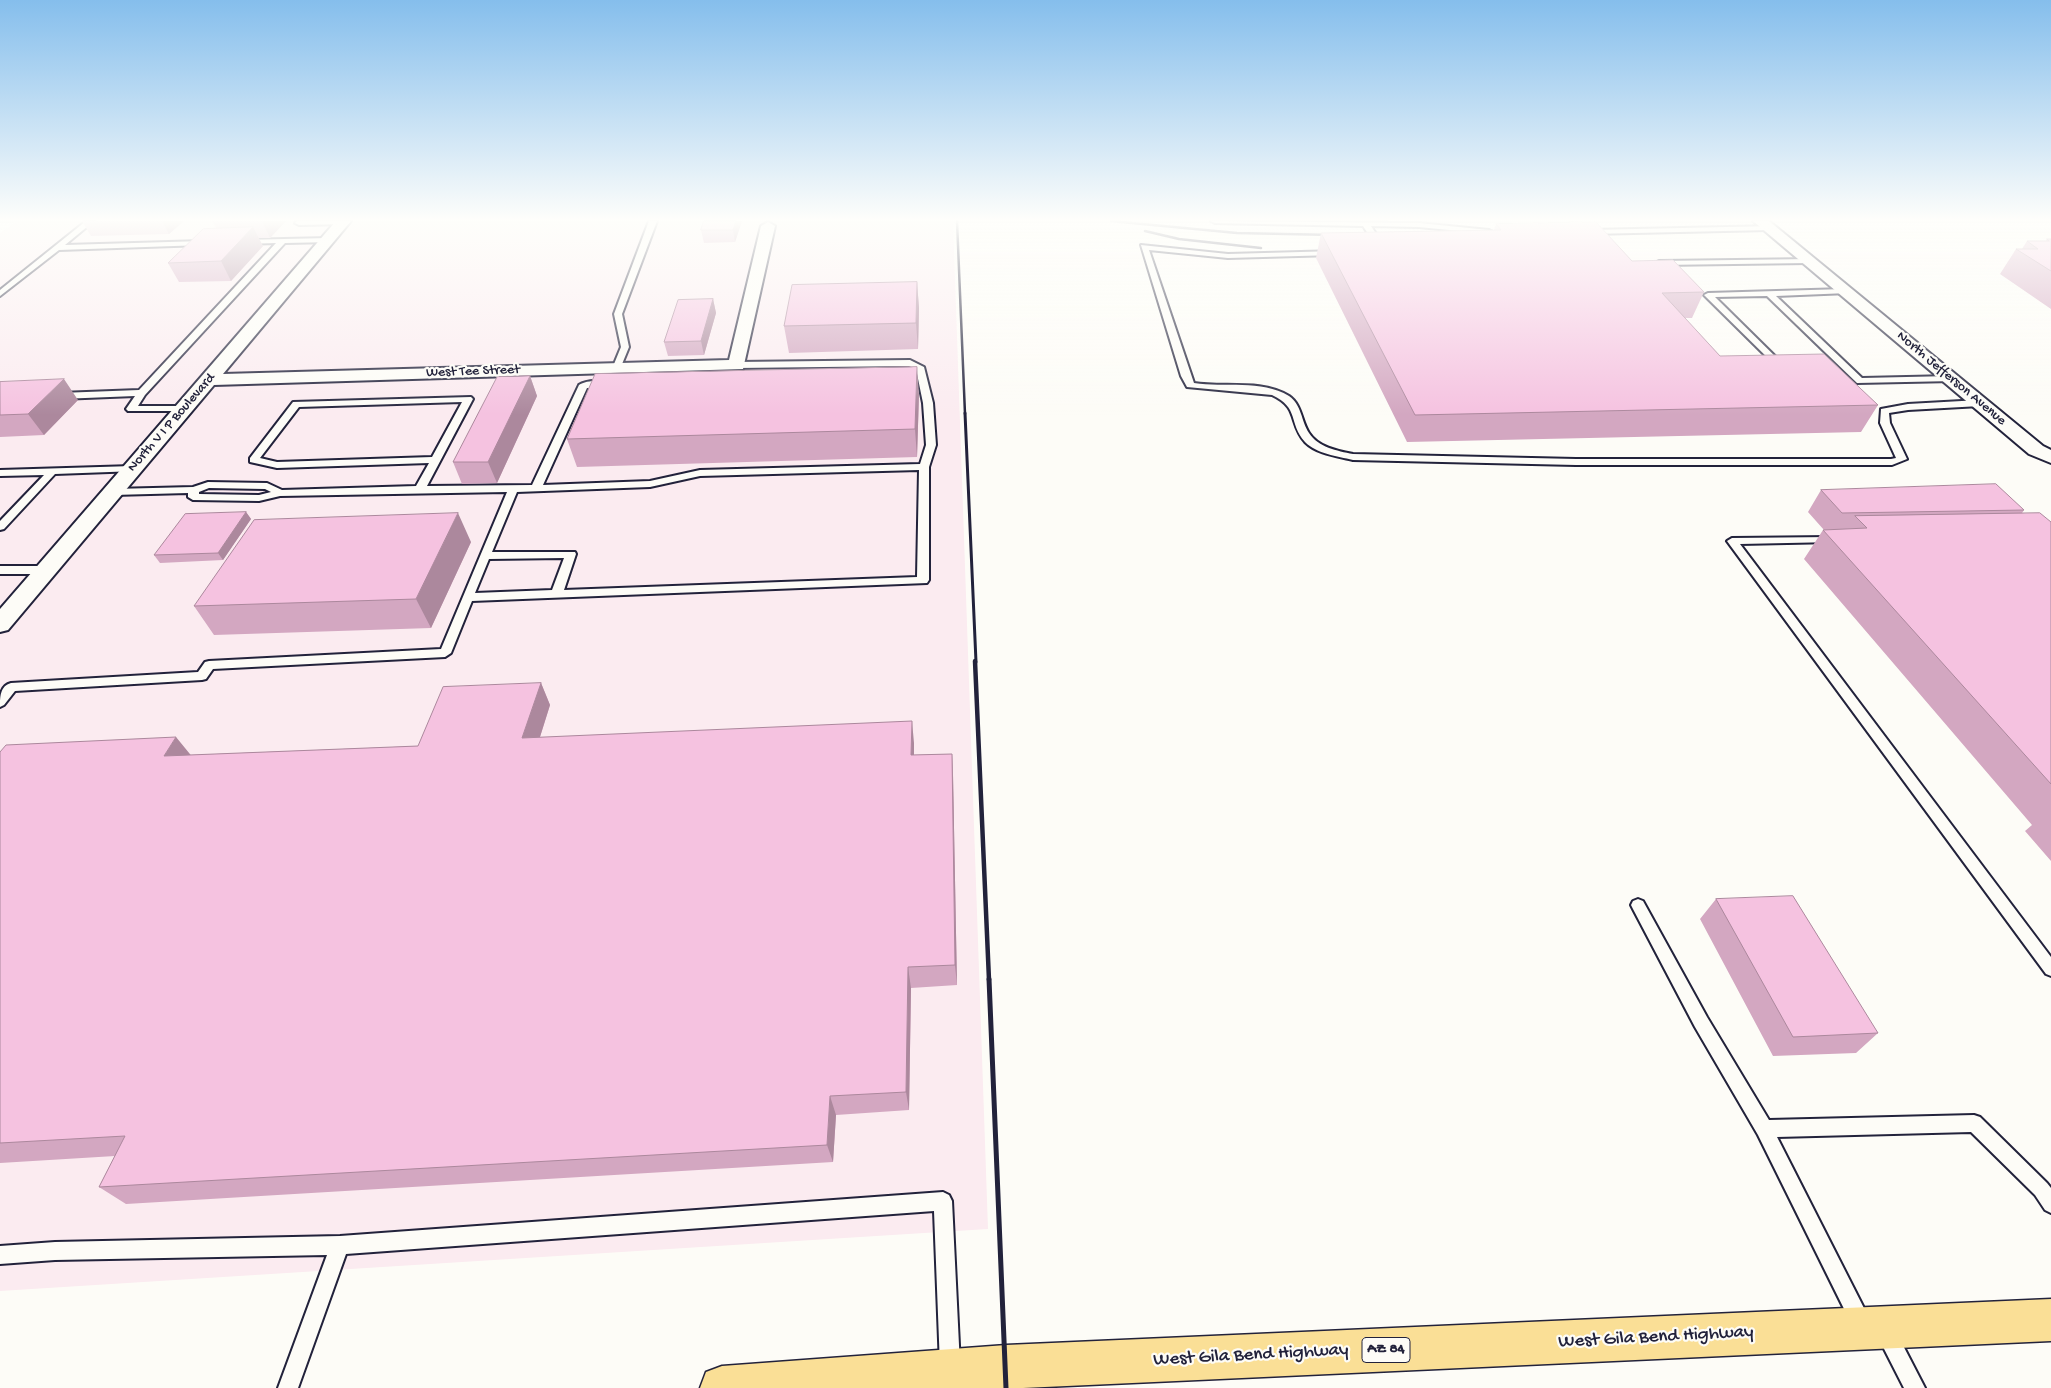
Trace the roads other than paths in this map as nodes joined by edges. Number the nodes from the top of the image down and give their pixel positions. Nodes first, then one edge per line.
1 (10, 286) edge
2 (241, 286) edge
3 (289, 286) edge
4 (629, 286) edge
5 (755, 286) edge
6 (1157, 286) edge
7 (1839, 286) edge
8 (1845, 291) junction
9 (0, 294) edge
10 (1769, 294) junction
11 (737, 365) junction
12 (1828, 367) edge
13 (1846, 367) junction
14 (1792, 368) edge
15 (618, 376) junction
16 (1951, 379) junction
17 (209, 380) junction
18 (142, 393) junction
19 (47, 397) edge
20 (1980, 403) junction
21 (184, 409) junction
22 (2051, 457) edge
23 (436, 460) junction
24 (924, 467) junction
25 (133, 469) junction
26 (53, 471) junction
27 (0, 473) edge
28 (536, 488) junction
29 (420, 489) junction
30 (513, 489) junction
31 (113, 492) junction
32 (0, 527) edge
33 (1840, 539) edge
34 (485, 556) junction
35 (0, 570) edge
36 (46, 570) junction
37 (557, 592) junction
38 (468, 597) junction
39 (0, 624) edge
40 (0, 702) edge
41 (1638, 904) dead end
42 (2051, 969) edge
43 (1764, 1129) junction
44 (2051, 1204) edge
45 (340, 1245) junction
46 (0, 1254) edge
47 (2051, 1320) edge
48 (1874, 1328) junction
49 (950, 1371) junction
50 (288, 1388) edge
51 (722, 1388) edge
52 (1915, 1388) edge

1 - 9 lane
2 - 18 lane
3 - 17 street, North V I P Boulevard
4 - 15 lane
5 - 11 street
6 - 20 lane
7 - 8 street, North Jefferson Avenue
8 - 10 lane
8 - 16 street, North Jefferson Avenue
10 - 13 lane
10 - 14 lane
11 - 15 street, West Tee Street
11 - 24 lane
12 - 13 lane
13 - 16 lane
15 - 17 street, West Tee Street
15 - 28 lane
16 - 20 street, North Jefferson Avenue
17 - 21 street, North V I P Boulevard
18 - 19 lane
18 - 21 lane
20 - 22 street, North Jefferson Avenue
21 - 25 street, North V I P Boulevard
23 - 23 lane
23 - 29 lane
24 - 28 lane
24 - 37 lane
25 - 26 lane
25 - 31 street, North V I P Boulevard
26 - 27 lane
26 - 32 lane
28 - 30 lane
29 - 30 lane
29 - 31 lane
30 - 34 lane
31 - 36 street, North V I P Boulevard
33 - 42 lane
34 - 37 lane
34 - 38 lane
35 - 36 lane
36 - 39 street, North V I P Boulevard
37 - 38 lane
38 - 40 lane
41 - 43 lane
43 - 44 lane
43 - 48 lane
45 - 46 lane
45 - 49 lane
45 - 50 lane
47 - 48 main road, West Gila Bend Highway / AZ 84
48 - 49 main road, West Gila Bend Highway / AZ 84
48 - 52 lane
49 - 51 main road, West Gila Bend Highway / AZ 84

